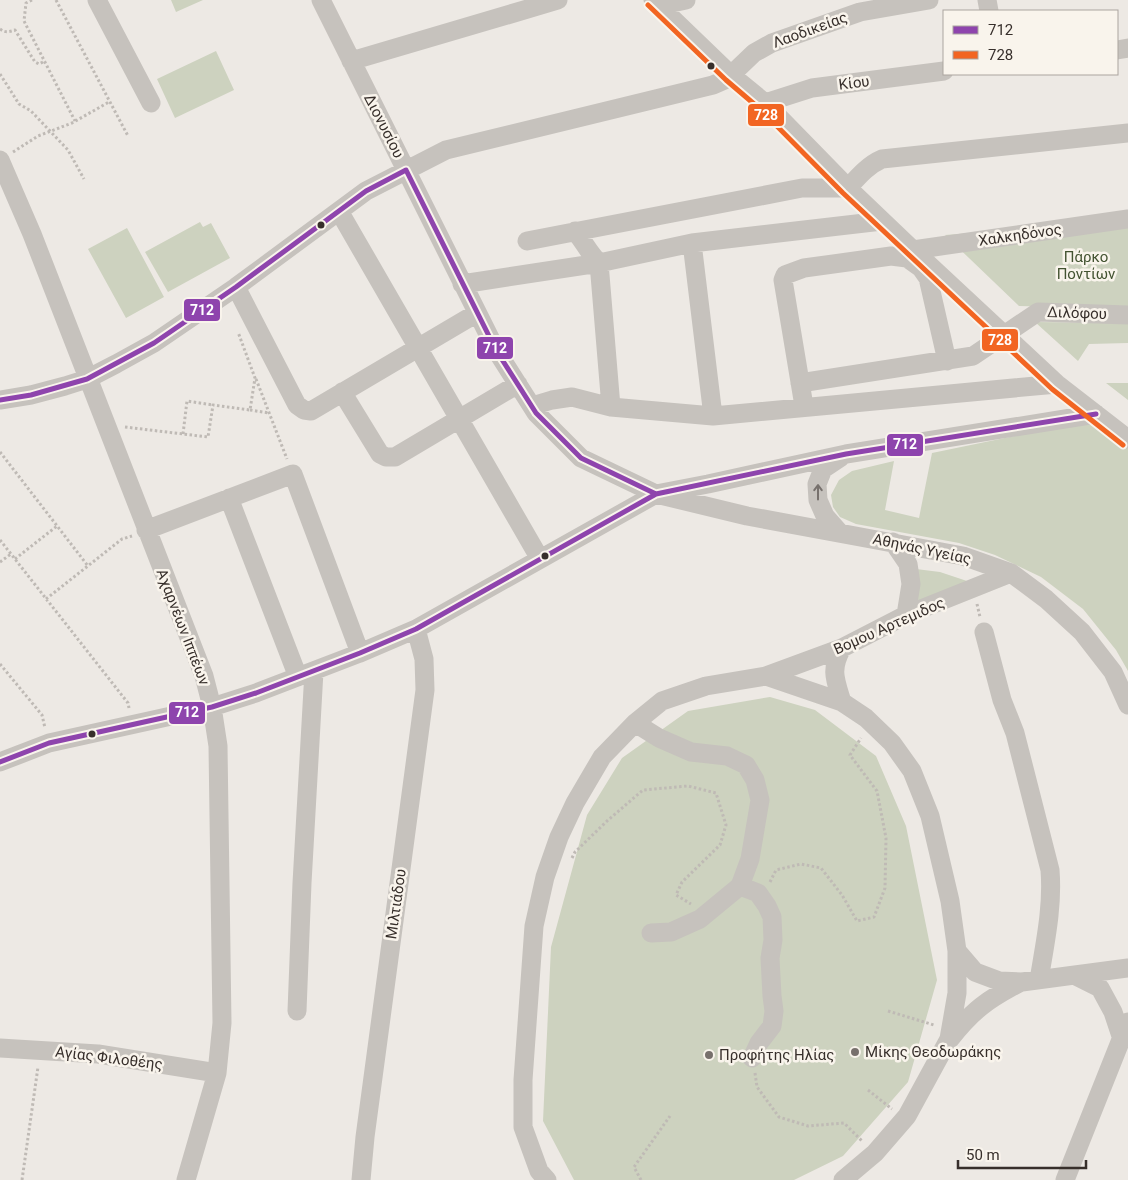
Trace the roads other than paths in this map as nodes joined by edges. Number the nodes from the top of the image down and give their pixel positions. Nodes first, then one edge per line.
1 (97, 0) edge
2 (321, 0) edge
3 (558, 0) edge
4 (686, 0) edge
5 (929, 0) edge
6 (656, 3) edge
7 (859, 6) edge
8 (351, 61) junction
9 (943, 71) edge
10 (731, 75) junction
11 (151, 103) dead end
12 (765, 103) junction
13 (1128, 133) edge
14 (0, 160) edge
15 (406, 170) junction
16 (848, 188) junction
17 (339, 211) junction
18 (1128, 219) edge
19 (882, 221) junction
20 (575, 231) junction
21 (527, 241) dead end
22 (692, 243) junction
23 (913, 250) junction
24 (599, 263) junction
25 (462, 284) junction
26 (236, 287) junction
27 (477, 313) junction
28 (1128, 315) edge
29 (1004, 335) junction
30 (418, 348) junction
31 (947, 360) junction
32 (87, 378) junction
33 (800, 383) junction
34 (518, 384) junction
35 (1057, 384) junction
36 (342, 392) junction
37 (0, 400) edge
38 (532, 406) junction
39 (804, 406) junction
40 (611, 407) junction
41 (1096, 414) junction
42 (713, 416) junction
43 (458, 419) junction
44 (1128, 439) edge
45 (846, 454) junction
46 (656, 494) junction
47 (228, 498) junction
48 (146, 530) junction
49 (840, 533) junction
50 (893, 542) junction
51 (540, 559) junction
52 (1011, 573) junction
53 (906, 616) junction
54 (416, 629) junction
55 (984, 632) road end
56 (842, 648) junction
57 (360, 653) junction
58 (306, 674) junction
59 (766, 676) junction
60 (842, 702) junction
61 (1128, 706) edge
62 (212, 707) junction
63 (634, 723) junction
64 (0, 762) edge
65 (740, 886) junction
66 (651, 933) dead end
67 (957, 950) junction
68 (1128, 968) edge
69 (1074, 975) junction
70 (1030, 981) junction
71 (296, 1011) dead end
72 (1125, 1031) edge
73 (950, 1035) junction
74 (0, 1048) edge
75 (752, 1058) road end
76 (217, 1073) junction
77 (186, 1180) edge
78 (362, 1180) edge
79 (547, 1180) edge
80 (843, 1180) edge
81 (1065, 1180) edge

1 - 11 street
2 - 8 street, Διονυσίου
3 - 8 street
4 - 6 street
5 - 7 street, Λαοδικείας
6 - 10 street
7 - 10 street, Λαοδικείας
8 - 15 street, Διονυσίου
9 - 12 street, Κίου
10 - 12 street
10 - 15 street, Λαοδικείας
12 - 16 street
13 - 16 street
14 - 32 street, Αχαρνέων Ιππέων
15 - 17 street, Λαοδικείας
15 - 25 street, Διονυσίου
16 - 19 street
16 - 20 street
17 - 26 street, Λαοδικείας
17 - 30 street
18 - 23 street, Χαλκηδόνος
19 - 22 street
19 - 23 street
20 - 21 street
20 - 24 street
22 - 24 street
22 - 42 street
23 - 29 street
24 - 25 street
24 - 40 street
25 - 27 street, Διονυσίου
26 - 32 street, Λαοδικείας
26 - 36 street
27 - 30 street
27 - 34 street, Διονυσίου
28 - 29 street, Διλόφου
29 - 31 street, Διλόφου
29 - 35 street
30 - 36 street
30 - 43 street
31 - 33 street, Διλόφου
31 - 33 street
32 - 37 street, Λαοδικείας
32 - 48 street, Αχαρνέων Ιππέων
33 - 39 street
34 - 38 street, Διονυσίου
34 - 43 street
35 - 39 street
35 - 41 street
36 - 43 street
38 - 40 street
38 - 46 street, Διονυσίου
39 - 42 street
40 - 42 street
41 - 44 street
41 - 45 street
43 - 51 street
45 - 46 street
49 -> 45 street
46 - 49 street, Αθηνάς Υγείας
46 - 51 street
47 - 48 street
47 - 57 street
47 - 58 street
48 - 62 street, Αχαρνέων Ιππέων
49 - 50 street, Αθηνάς Υγείας
50 - 52 street, Αθηνάς Υγείας
50 - 53 street
51 - 54 street
52 - 53 street, Βομου Αρτεμιδος
52 - 61 street, Αθηνάς Υγείας
53 - 56 street, Βομου Αρτεμιδος
54 - 57 street
54 - 78 street, Μιλτιάδου
55 - 70 street
56 - 59 street, Βομου Αρτεμιδος
56 - 60 street
57 - 58 street
58 - 62 street
58 - 71 street
59 - 60 street
59 - 63 street, Βομου Αρτεμιδος
60 - 67 street
62 - 64 street
62 - 76 street, Αχαρνέων Ιππέων
63 - 65 street
63 - 79 street, Βομου Αρτεμιδος
65 - 66 street
65 - 75 street
67 - 70 street
67 - 73 street
68 - 69 street
69 - 70 street
69 - 72 street
70 - 73 street
72 - 81 street
73 - 80 street
74 - 76 street, Αγίας Φιλοθέης
76 - 77 street, Αχαρνέων Ιππέων

